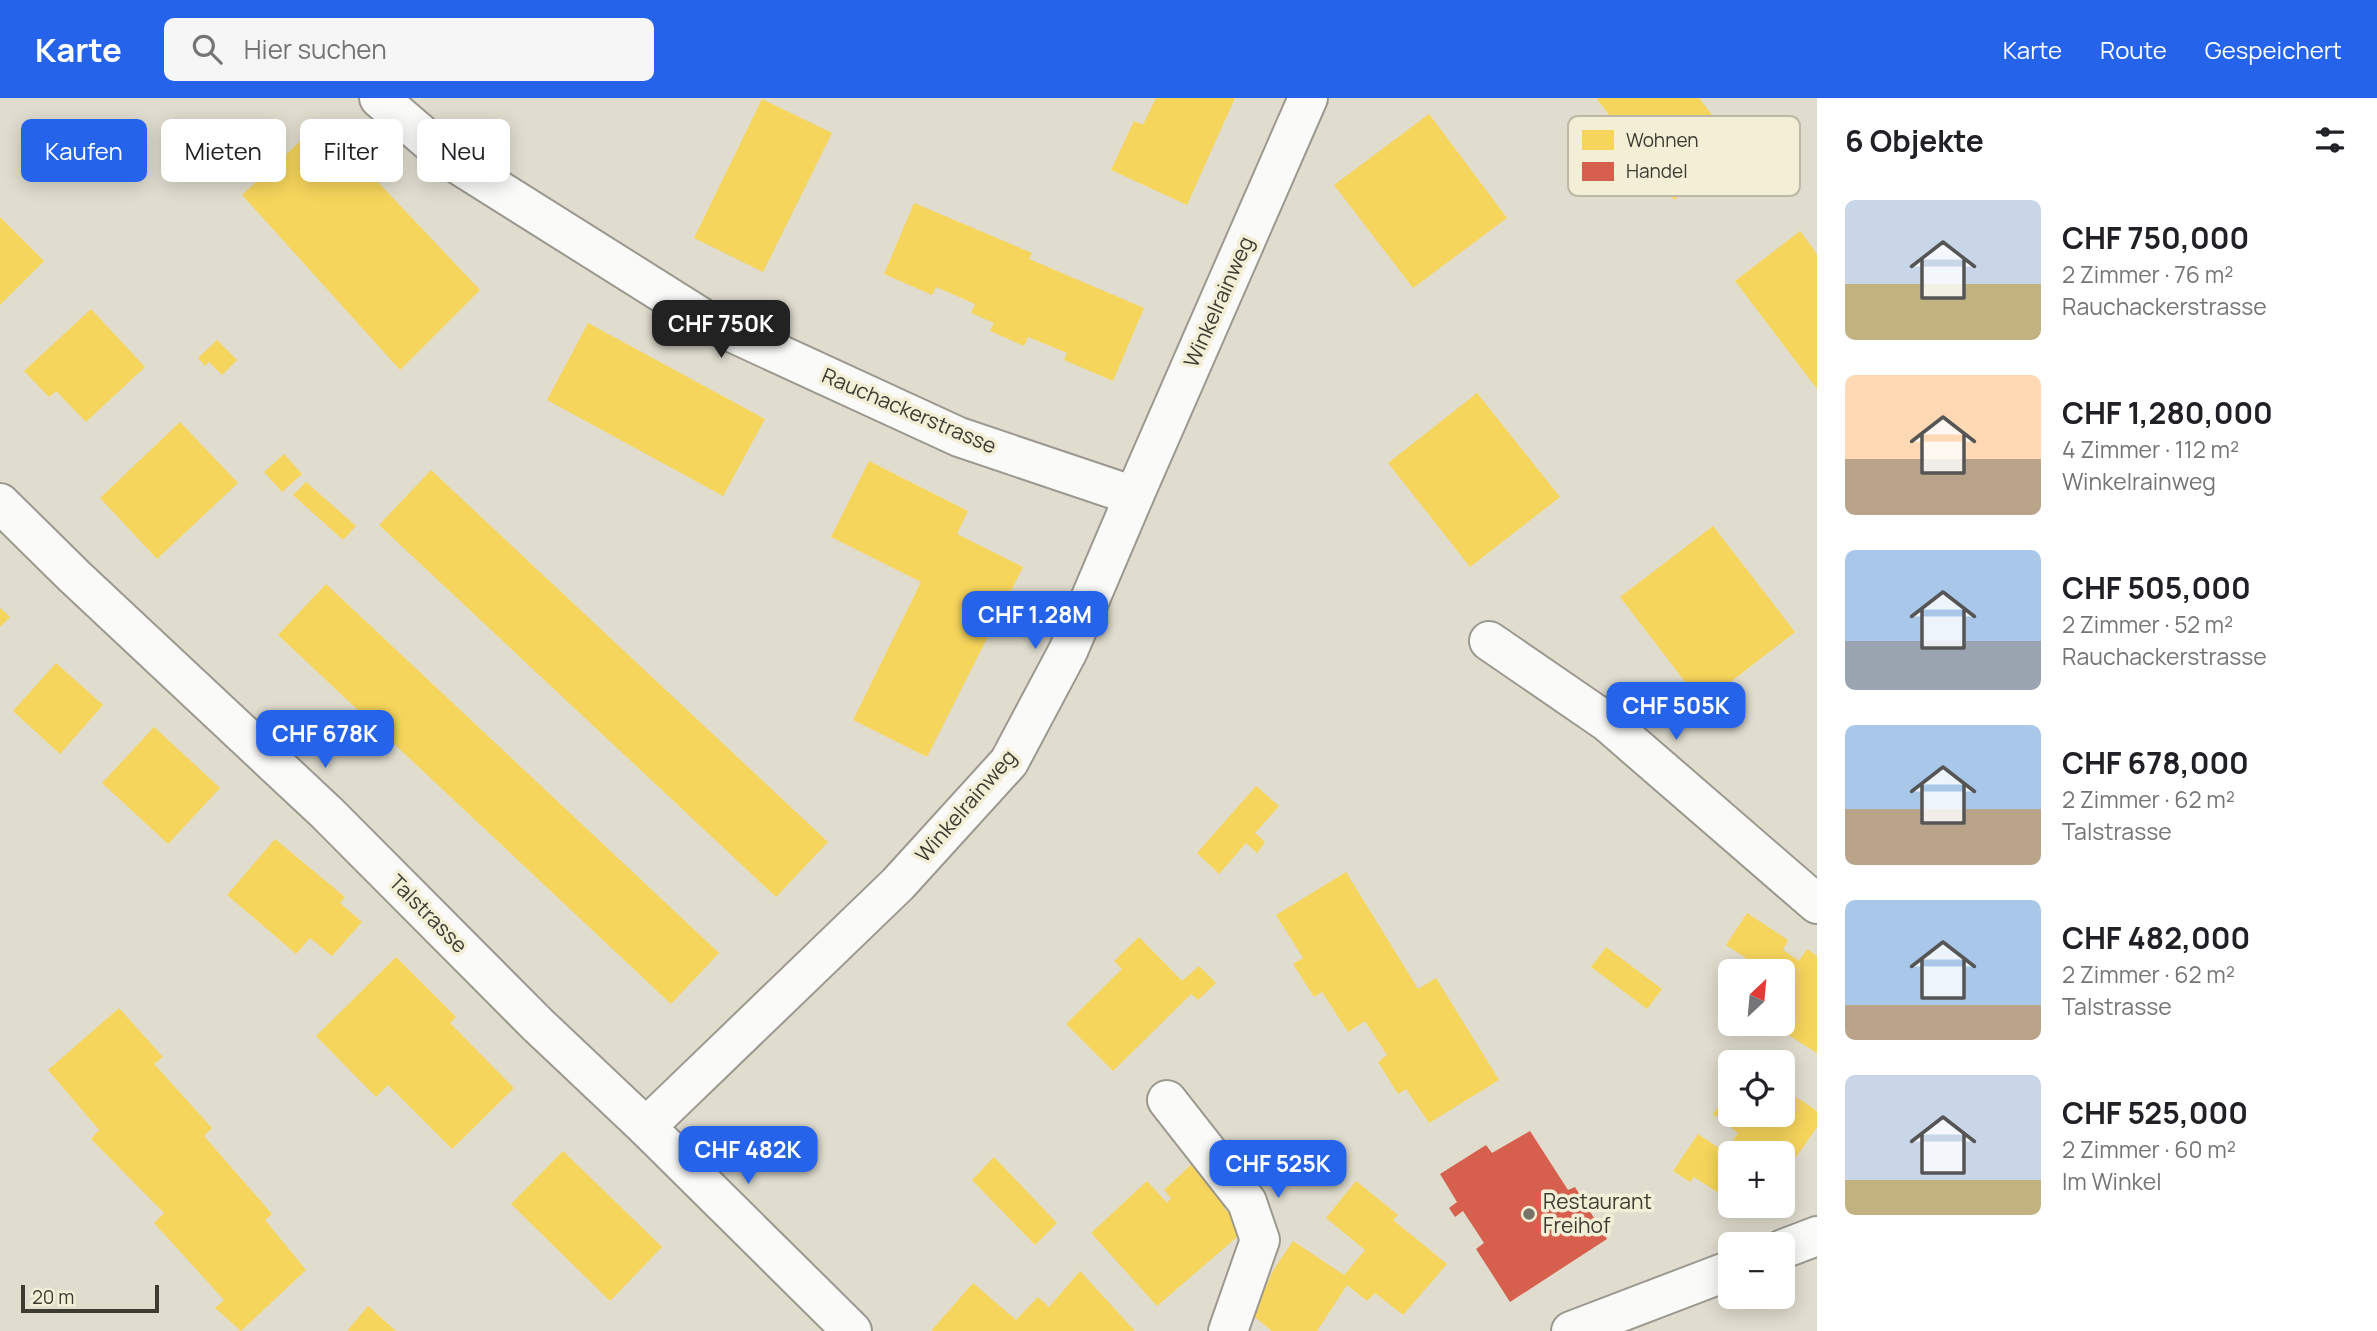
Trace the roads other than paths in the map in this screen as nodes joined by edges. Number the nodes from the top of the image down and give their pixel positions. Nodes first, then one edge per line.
1 (379, 98) edge
2 (1308, 98) edge
3 (1134, 496) junction
4 (0, 503) edge
5 (1489, 641) dead end
6 (1817, 904) edge
7 (1167, 1100) dead end
8 (646, 1127) junction
9 (1817, 1236) edge
10 (1795, 1245) edge
11 (1718, 1275) edge
12 (852, 1331) edge
13 (1228, 1331) edge
14 (1571, 1331) edge

1 - 3 street, Rauchackerstrasse
2 - 3 street, Winkelrainweg
3 - 8 street, Winkelrainweg
4 - 8 street, Talstrasse
5 - 6 street
7 - 13 street
8 - 12 street, Talstrasse
9 - 10 street
11 - 14 street

